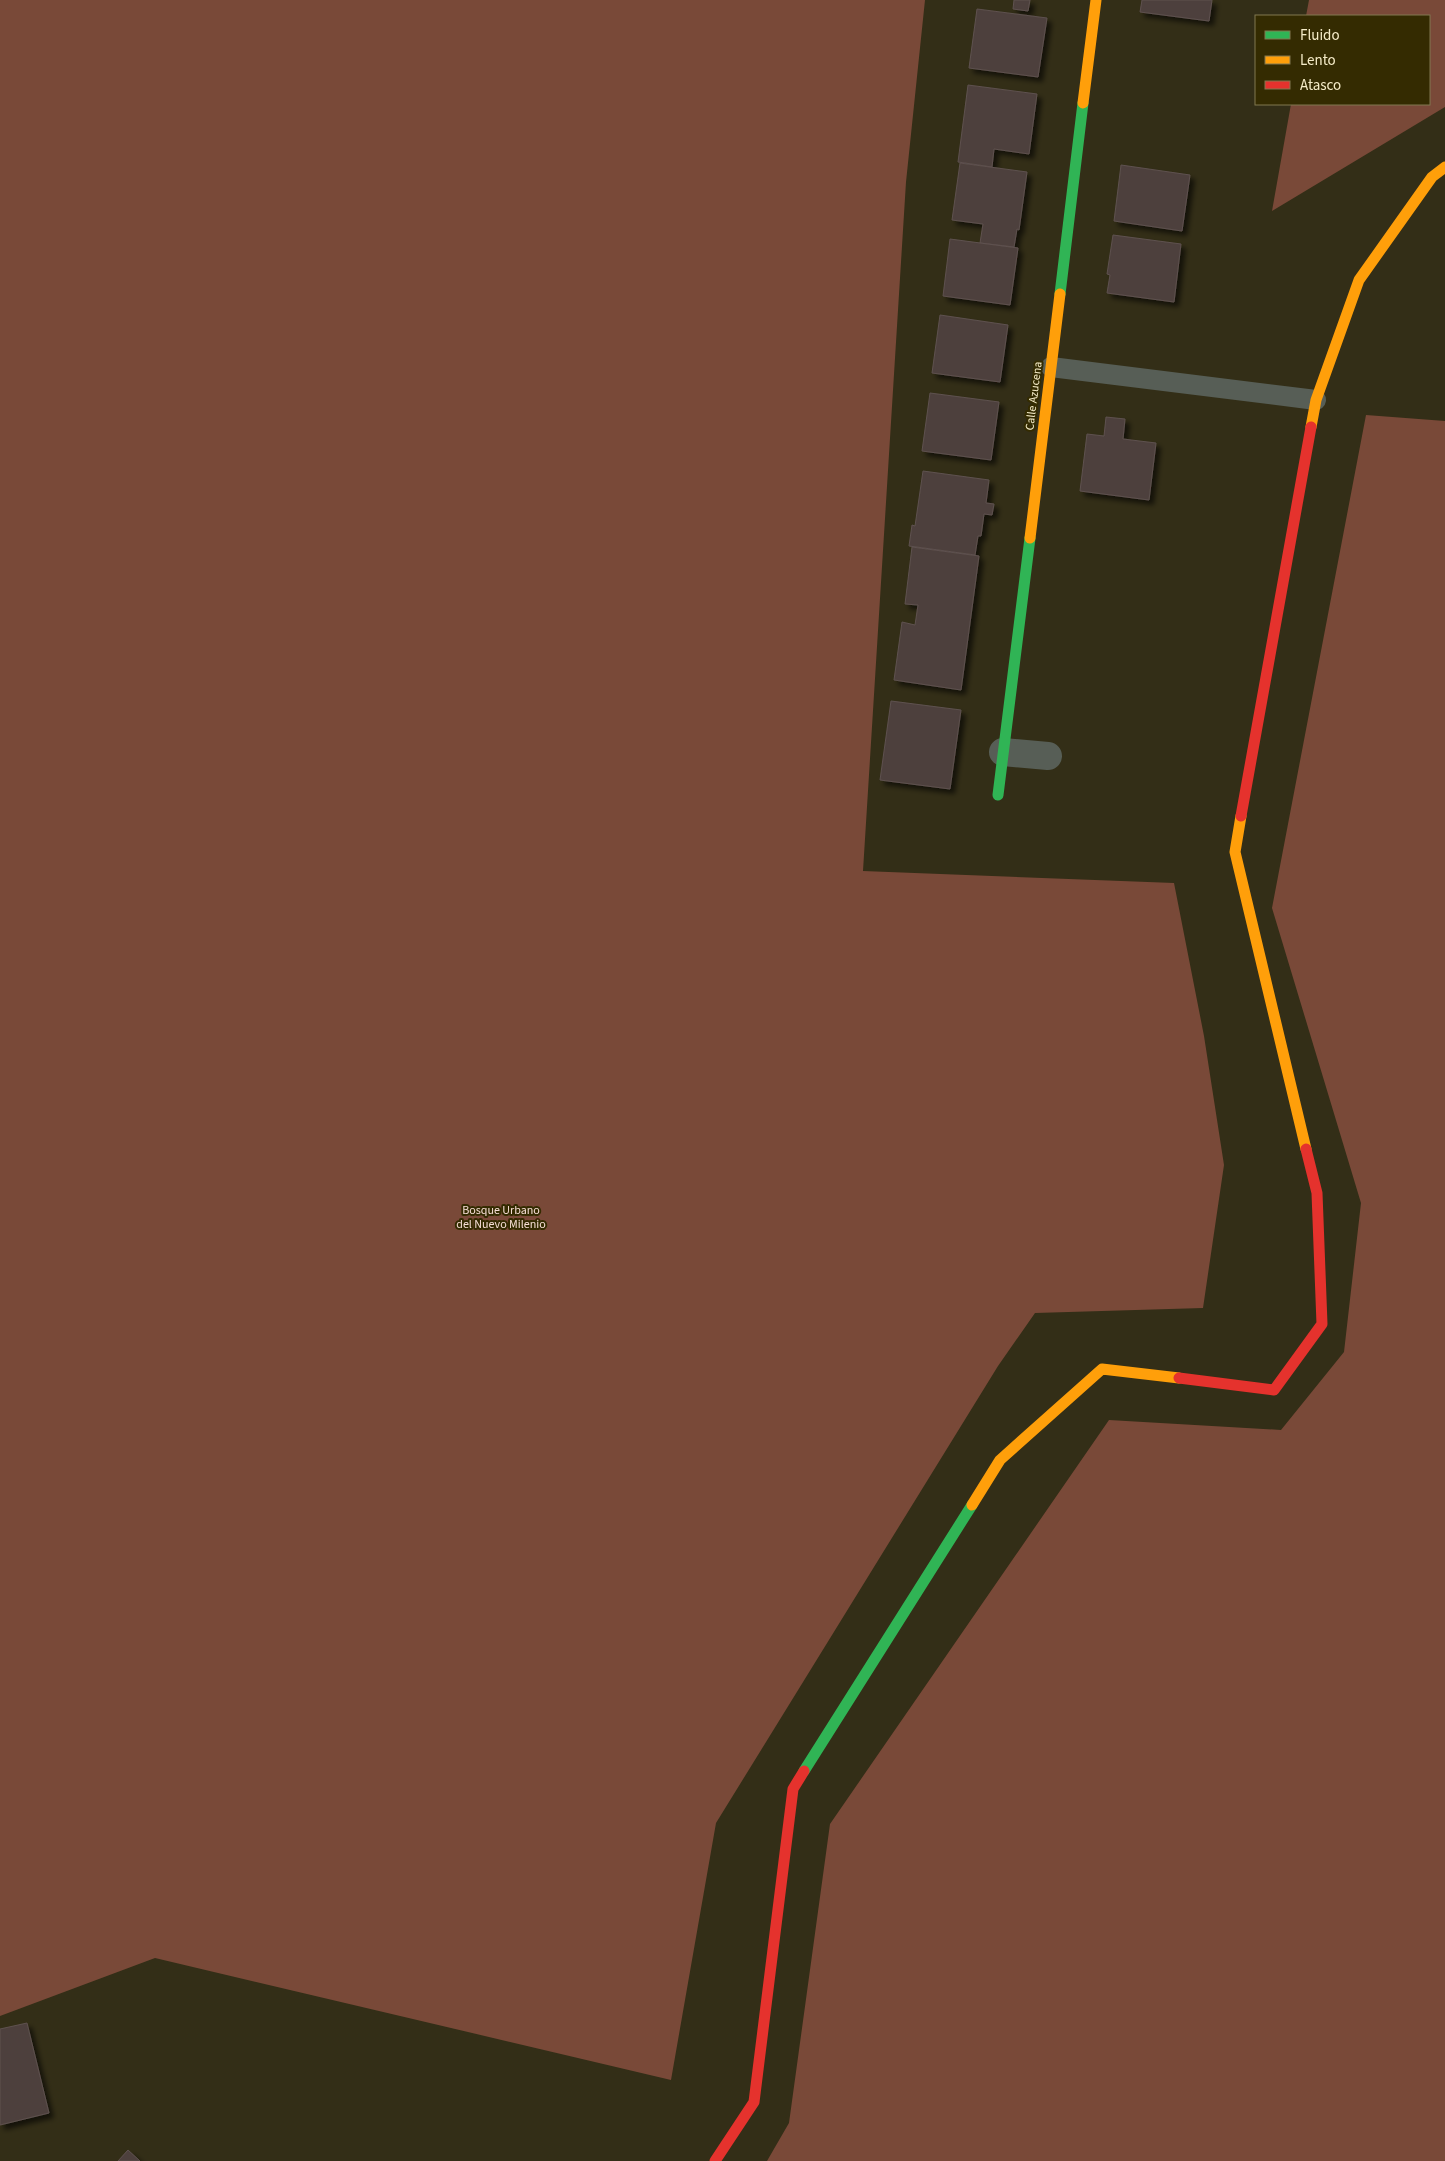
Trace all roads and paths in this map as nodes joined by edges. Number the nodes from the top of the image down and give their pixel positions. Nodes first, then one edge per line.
1 (1096, 0) edge
2 (1445, 167) edge
3 (1051, 368) junction
4 (1316, 400) junction
5 (1003, 752) junction
6 (1048, 756) dead end
7 (998, 795) dead end
8 (715, 2161) edge

1 - 3 street, Calle Azucena
2 - 4 street
3 - 4 lane
3 - 5 street, Calle Azucena
4 - 8 street
5 - 6 street
5 - 7 street, Calle Azucena

